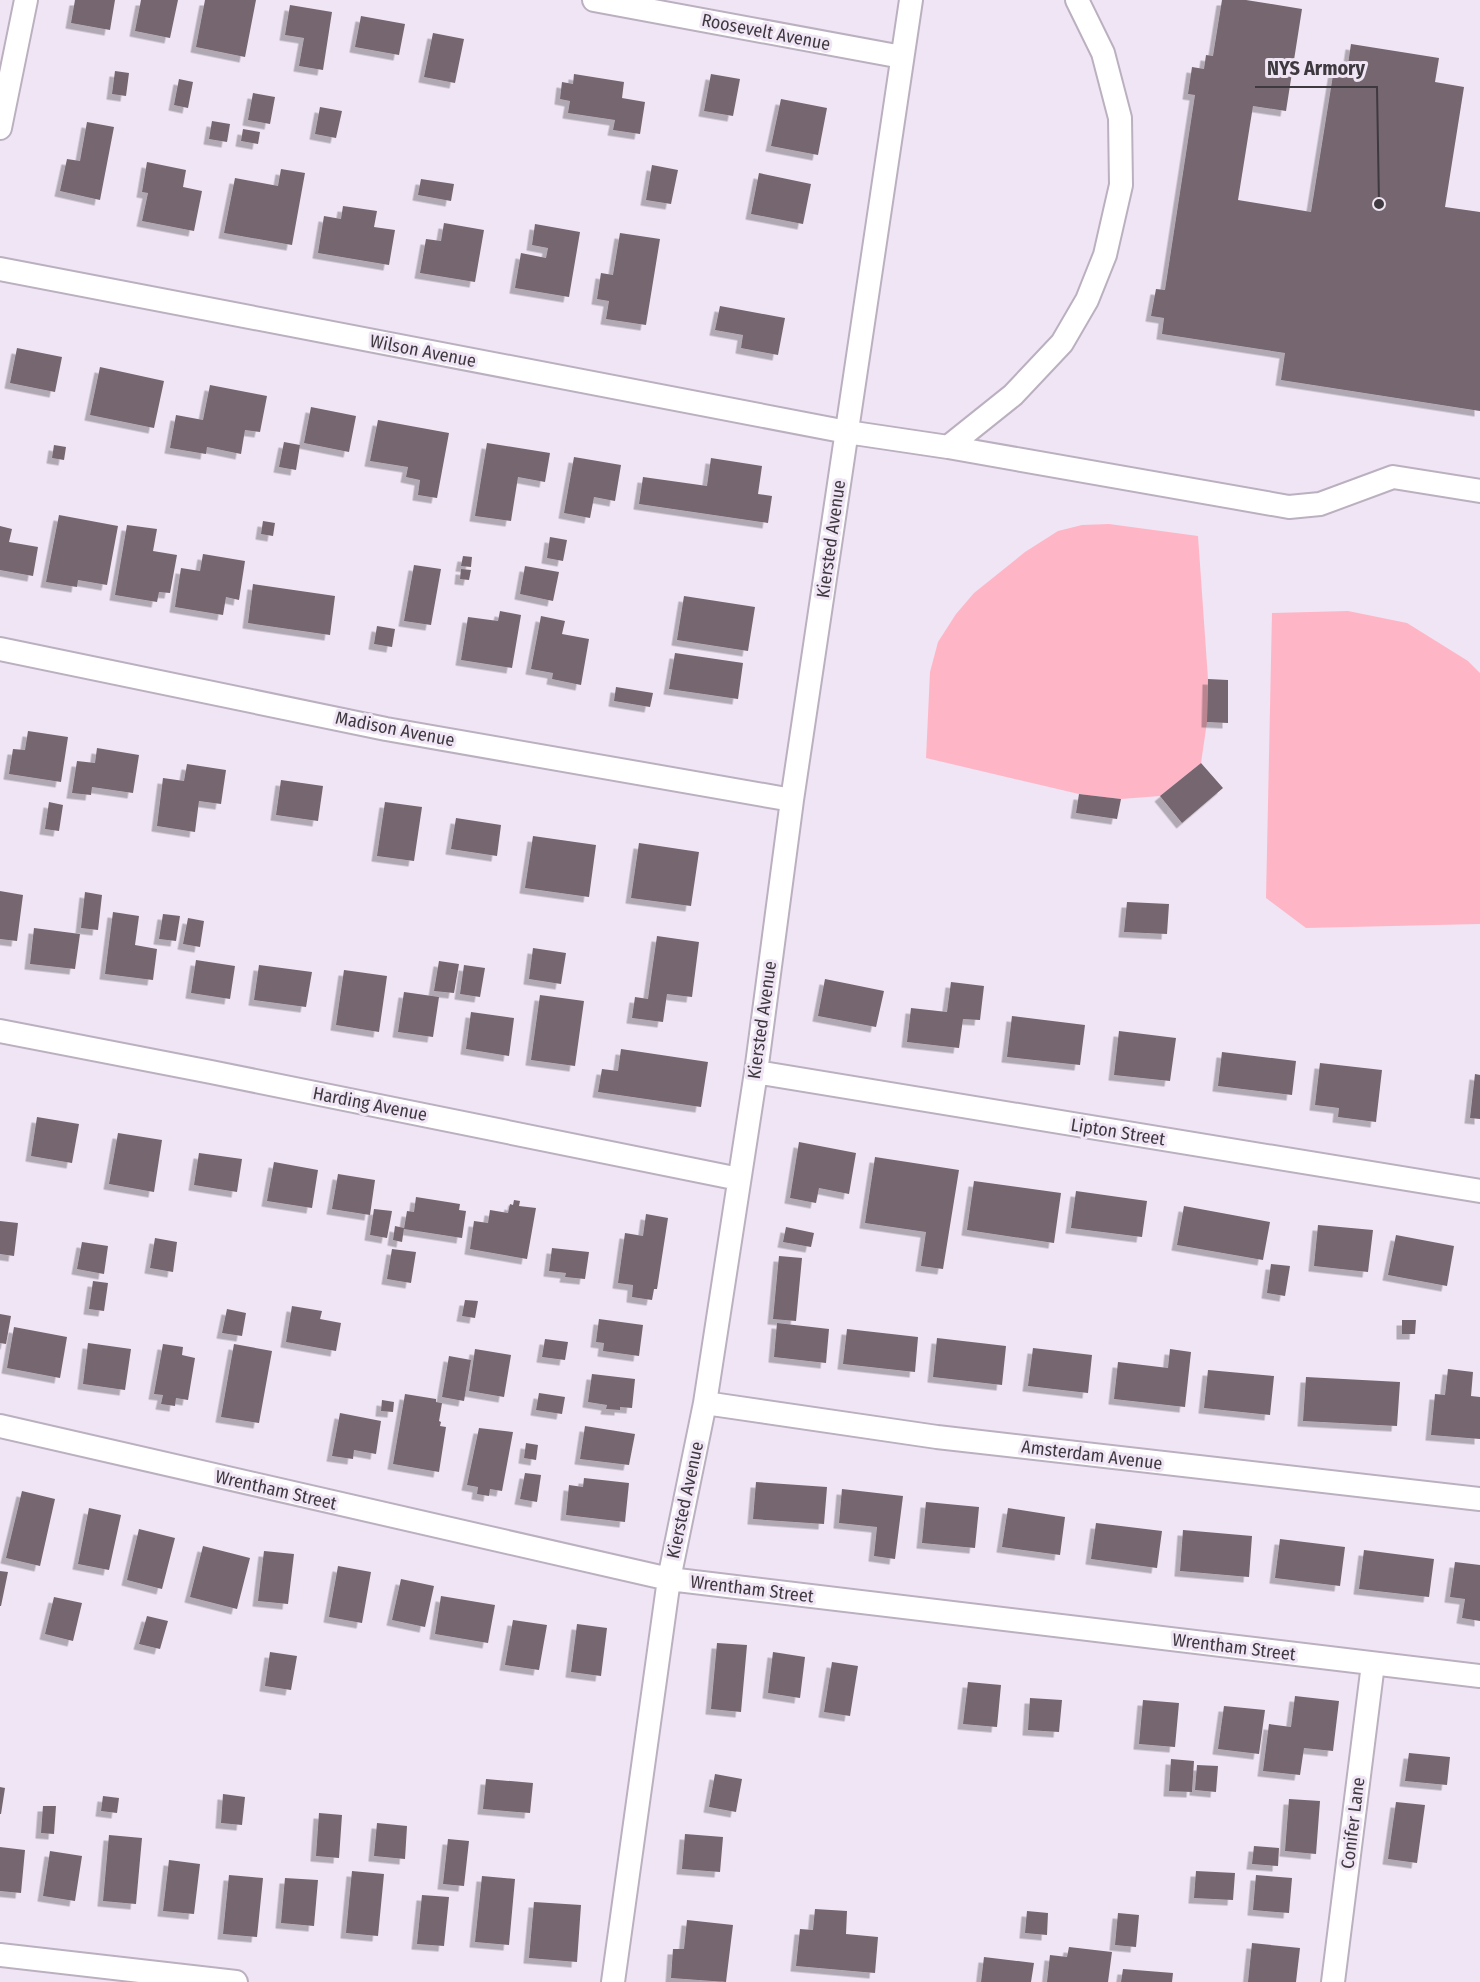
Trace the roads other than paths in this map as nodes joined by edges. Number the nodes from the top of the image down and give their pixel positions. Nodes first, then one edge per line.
1 (26, 0) edge
2 (594, 0) edge
3 (911, 0) edge
4 (1077, 0) edge
5 (902, 57) junction
6 (0, 128) edge
7 (0, 269) edge
8 (847, 432) junction
9 (948, 447) junction
10 (1480, 490) edge
11 (0, 649) edge
12 (792, 800) junction
13 (0, 1031) edge
14 (756, 1072) junction
15 (739, 1179) junction
16 (1480, 1191) edge
17 (705, 1403) junction
18 (0, 1426) edge
19 (1480, 1499) edge
20 (669, 1579) junction
21 (1373, 1664) junction
22 (1480, 1676) edge
23 (0, 1955) edge
24 (236, 1982) edge
25 (613, 1982) edge
26 (1333, 1982) edge

1 - 6 street
2 - 5 street, Roosevelt Avenue
3 - 5 street, Kiersted Avenue
4 - 9 street
5 - 8 street, Kiersted Avenue
7 - 8 street, Wilson Avenue
8 - 9 street, Wilson Avenue
8 - 12 street, Kiersted Avenue
9 - 10 street, Wilson Avenue
11 - 12 street, Madison Avenue
12 - 14 street, Kiersted Avenue
13 - 15 street, Harding Avenue
14 - 15 street, Kiersted Avenue
14 - 16 street, Lipton Street
15 - 17 street, Kiersted Avenue
17 - 19 street, Amsterdam Avenue
17 - 20 street, Kiersted Avenue
18 - 20 street, Wrentham Street
20 - 21 street, Wrentham Street
20 - 25 street, Kiersted Avenue
21 - 22 street, Wrentham Street
21 - 26 street, Conifer Lane
23 - 24 street

